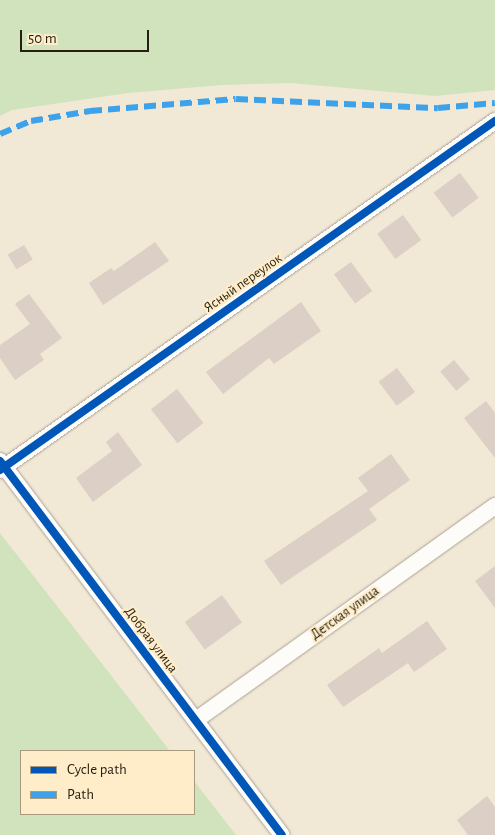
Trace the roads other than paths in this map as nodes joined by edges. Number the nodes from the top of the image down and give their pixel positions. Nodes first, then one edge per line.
1 (495, 121) edge
2 (2, 466) edge
3 (495, 506) edge
4 (196, 720) junction
5 (282, 835) edge

1 - 2 street, Ясный переулок
2 - 4 street, Добрая улица
3 - 4 street, Детская улица
4 - 5 street, Добрая улица

